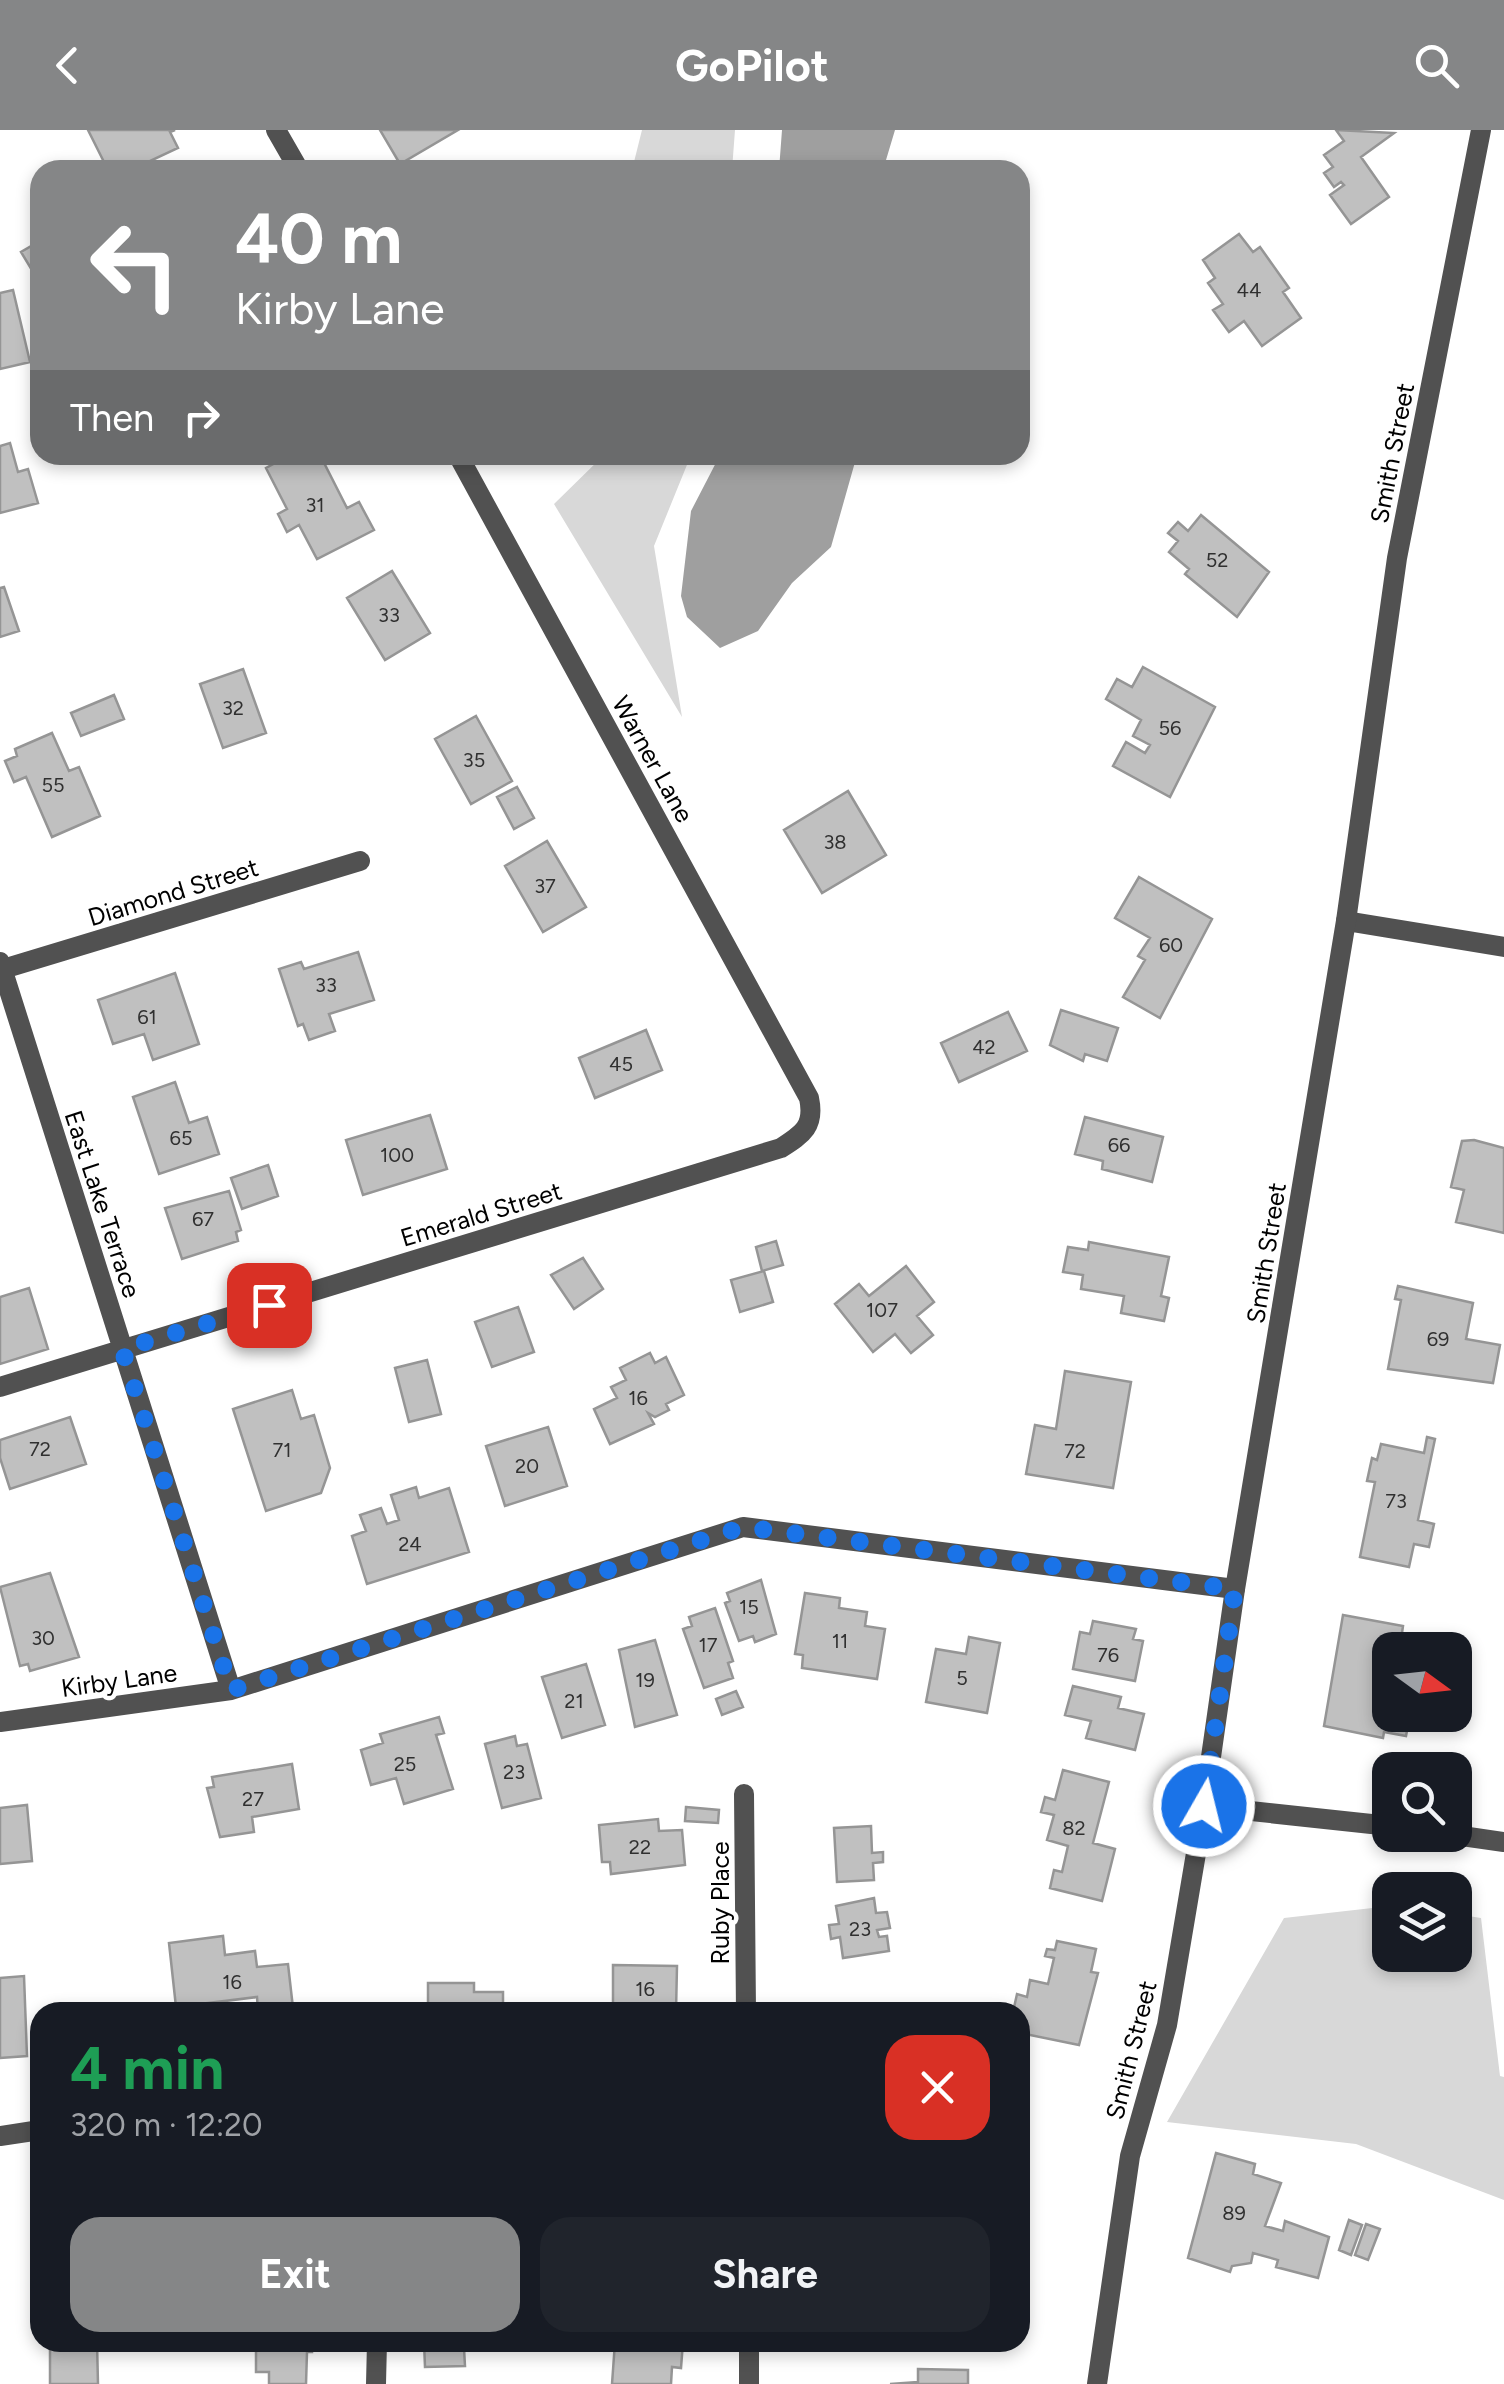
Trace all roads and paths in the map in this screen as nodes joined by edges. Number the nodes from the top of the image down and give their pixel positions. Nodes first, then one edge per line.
1 (276, 130) edge
2 (1481, 130) edge
3 (293, 160) edge
4 (463, 465) edge
5 (360, 861) dead end
6 (1346, 921) junction
7 (1504, 947) edge
8 (1, 967) edge
9 (804, 1088) joint
10 (122, 1349) junction
11 (0, 1387) edge
12 (1235, 1589) junction
13 (231, 1690) junction
14 (0, 1722) edge
15 (744, 1794) dead end
16 (1204, 1806) junction
17 (1372, 1824) edge
18 (1472, 1837) edge
19 (1504, 1842) edge
20 (746, 2002) edge
21 (30, 2132) edge
22 (0, 2136) edge
23 (377, 2352) edge
24 (748, 2352) edge
25 (376, 2384) edge
26 (749, 2384) edge
27 (1097, 2384) edge

1 - 3 street
2 - 6 street, Smith Street
4 - 9 street, Warner Lane
5 - 8 street, Diamond Street
6 - 7 street
6 - 12 street, Smith Street
8 - 10 street, East Lake Terrace
9 - 10 street, Emerald Street
10 - 11 street
10 - 13 street, East Lake Terrace
12 - 13 street, Kirby Lane
12 - 16 street, Smith Street
13 - 14 street, Kirby Lane
15 - 20 street, Ruby Place
16 - 17 street
16 - 27 street, Smith Street
18 - 19 street
21 - 22 street
23 - 25 street
24 - 26 street

